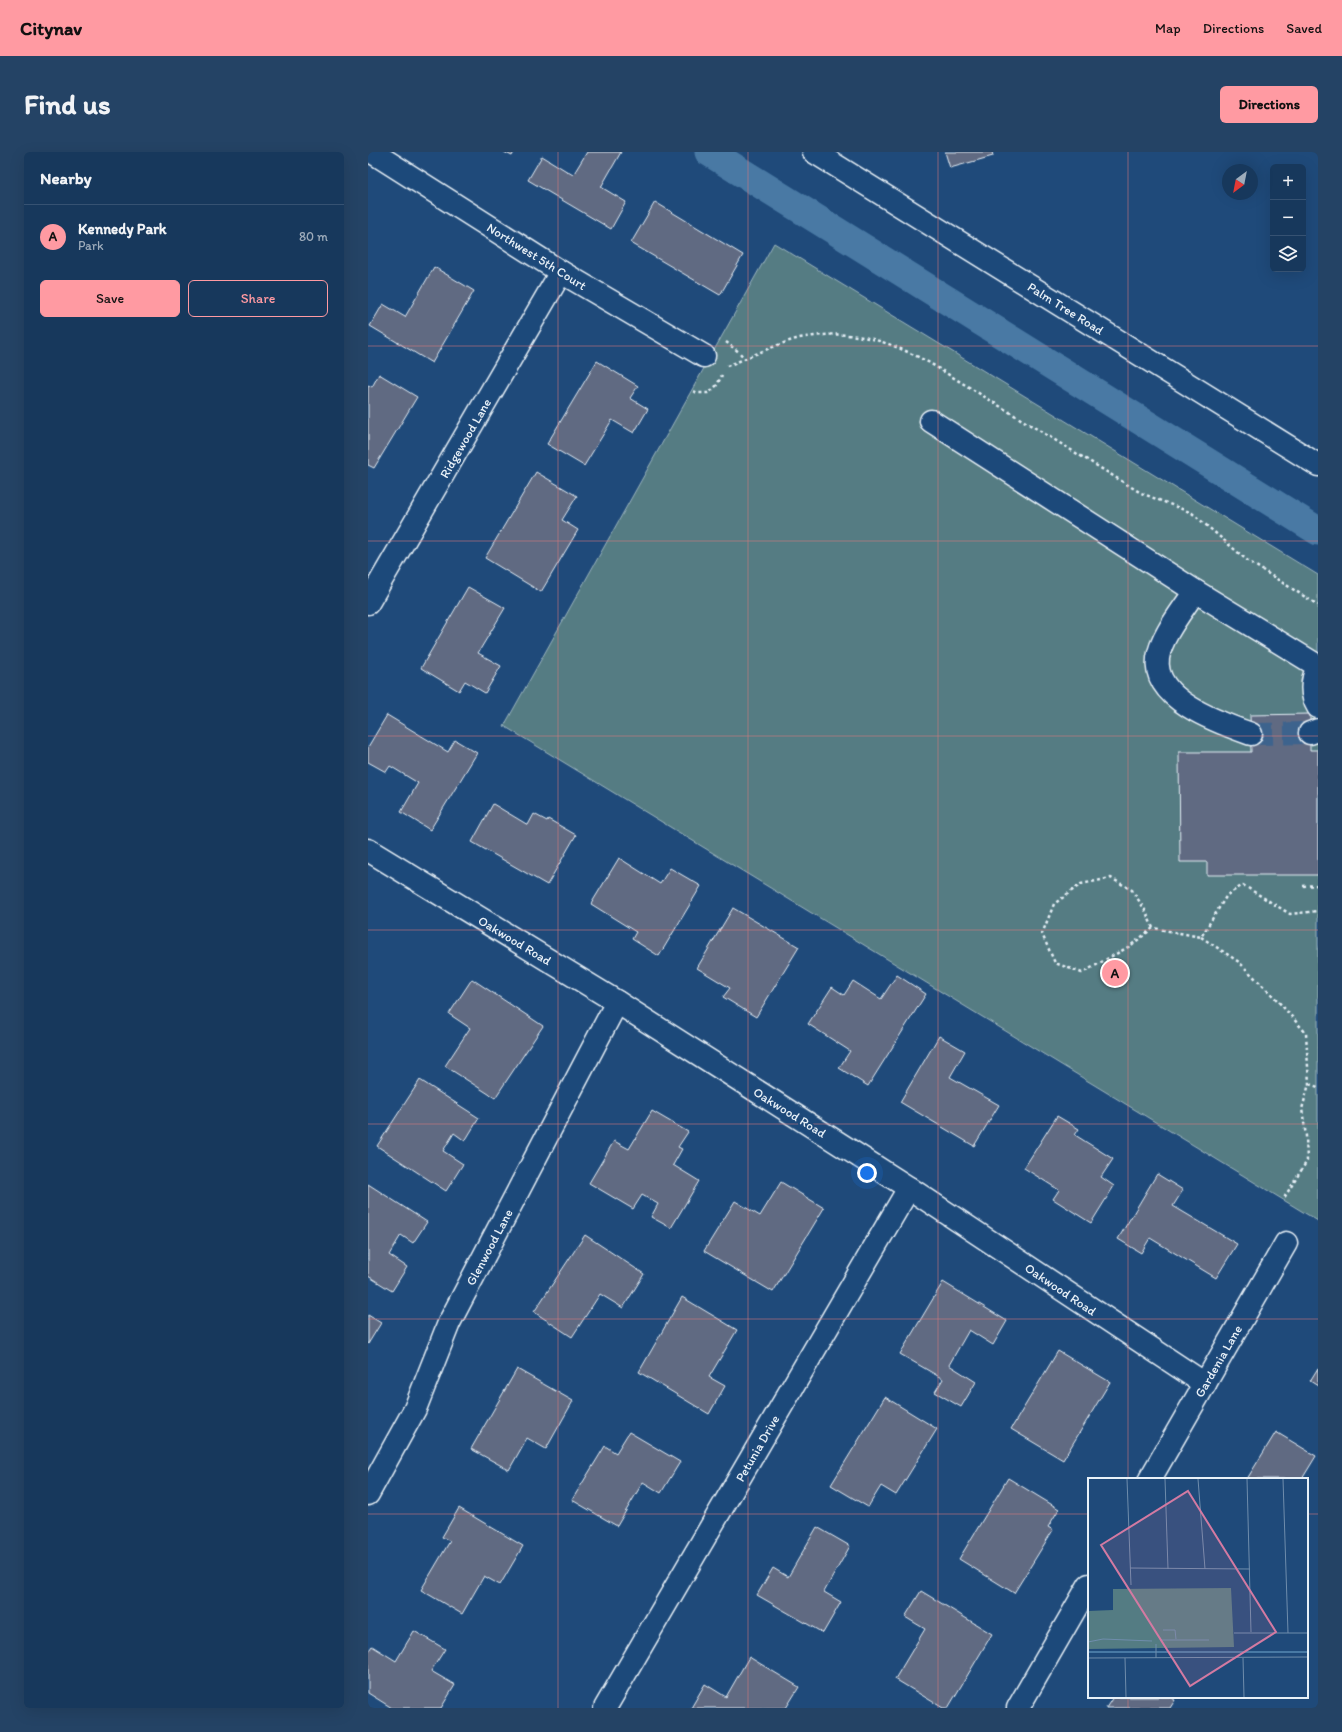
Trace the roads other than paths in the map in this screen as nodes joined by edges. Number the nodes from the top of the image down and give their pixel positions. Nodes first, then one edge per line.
1 (372, 152) edge
2 (814, 152) edge
3 (561, 272) junction
4 (713, 362) road end
5 (931, 421) dead end
6 (1318, 465) edge
7 (1195, 591) junction
8 (368, 603) edge
9 (1318, 666) edge
10 (1318, 707) edge
11 (1251, 734) tunnel mouth
12 (368, 850) edge
13 (617, 1002) junction
14 (909, 1188) junction
15 (1286, 1243) dead end
16 (1205, 1384) junction
17 (1151, 1478) edge
18 (368, 1494) edge
19 (1088, 1587) edge
20 (605, 1708) edge
21 (1018, 1708) edge

1 - 3 street, Northwest 5th Court
2 - 6 street, Palm Tree Road
3 - 4 street, Northwest 5th Court
3 - 8 street, Ridgewood Lane
5 - 7 street
7 - 9 street
7 - 11 street
9 - 10 street
12 - 13 street, Oakwood Road
13 - 14 street, Oakwood Road
13 - 18 street, Glenwood Lane
14 - 16 street, Oakwood Road
14 - 20 street, Petunia Drive
15 - 16 street, Gardenia Lane
16 - 17 street, Gardenia Lane
19 - 21 street

